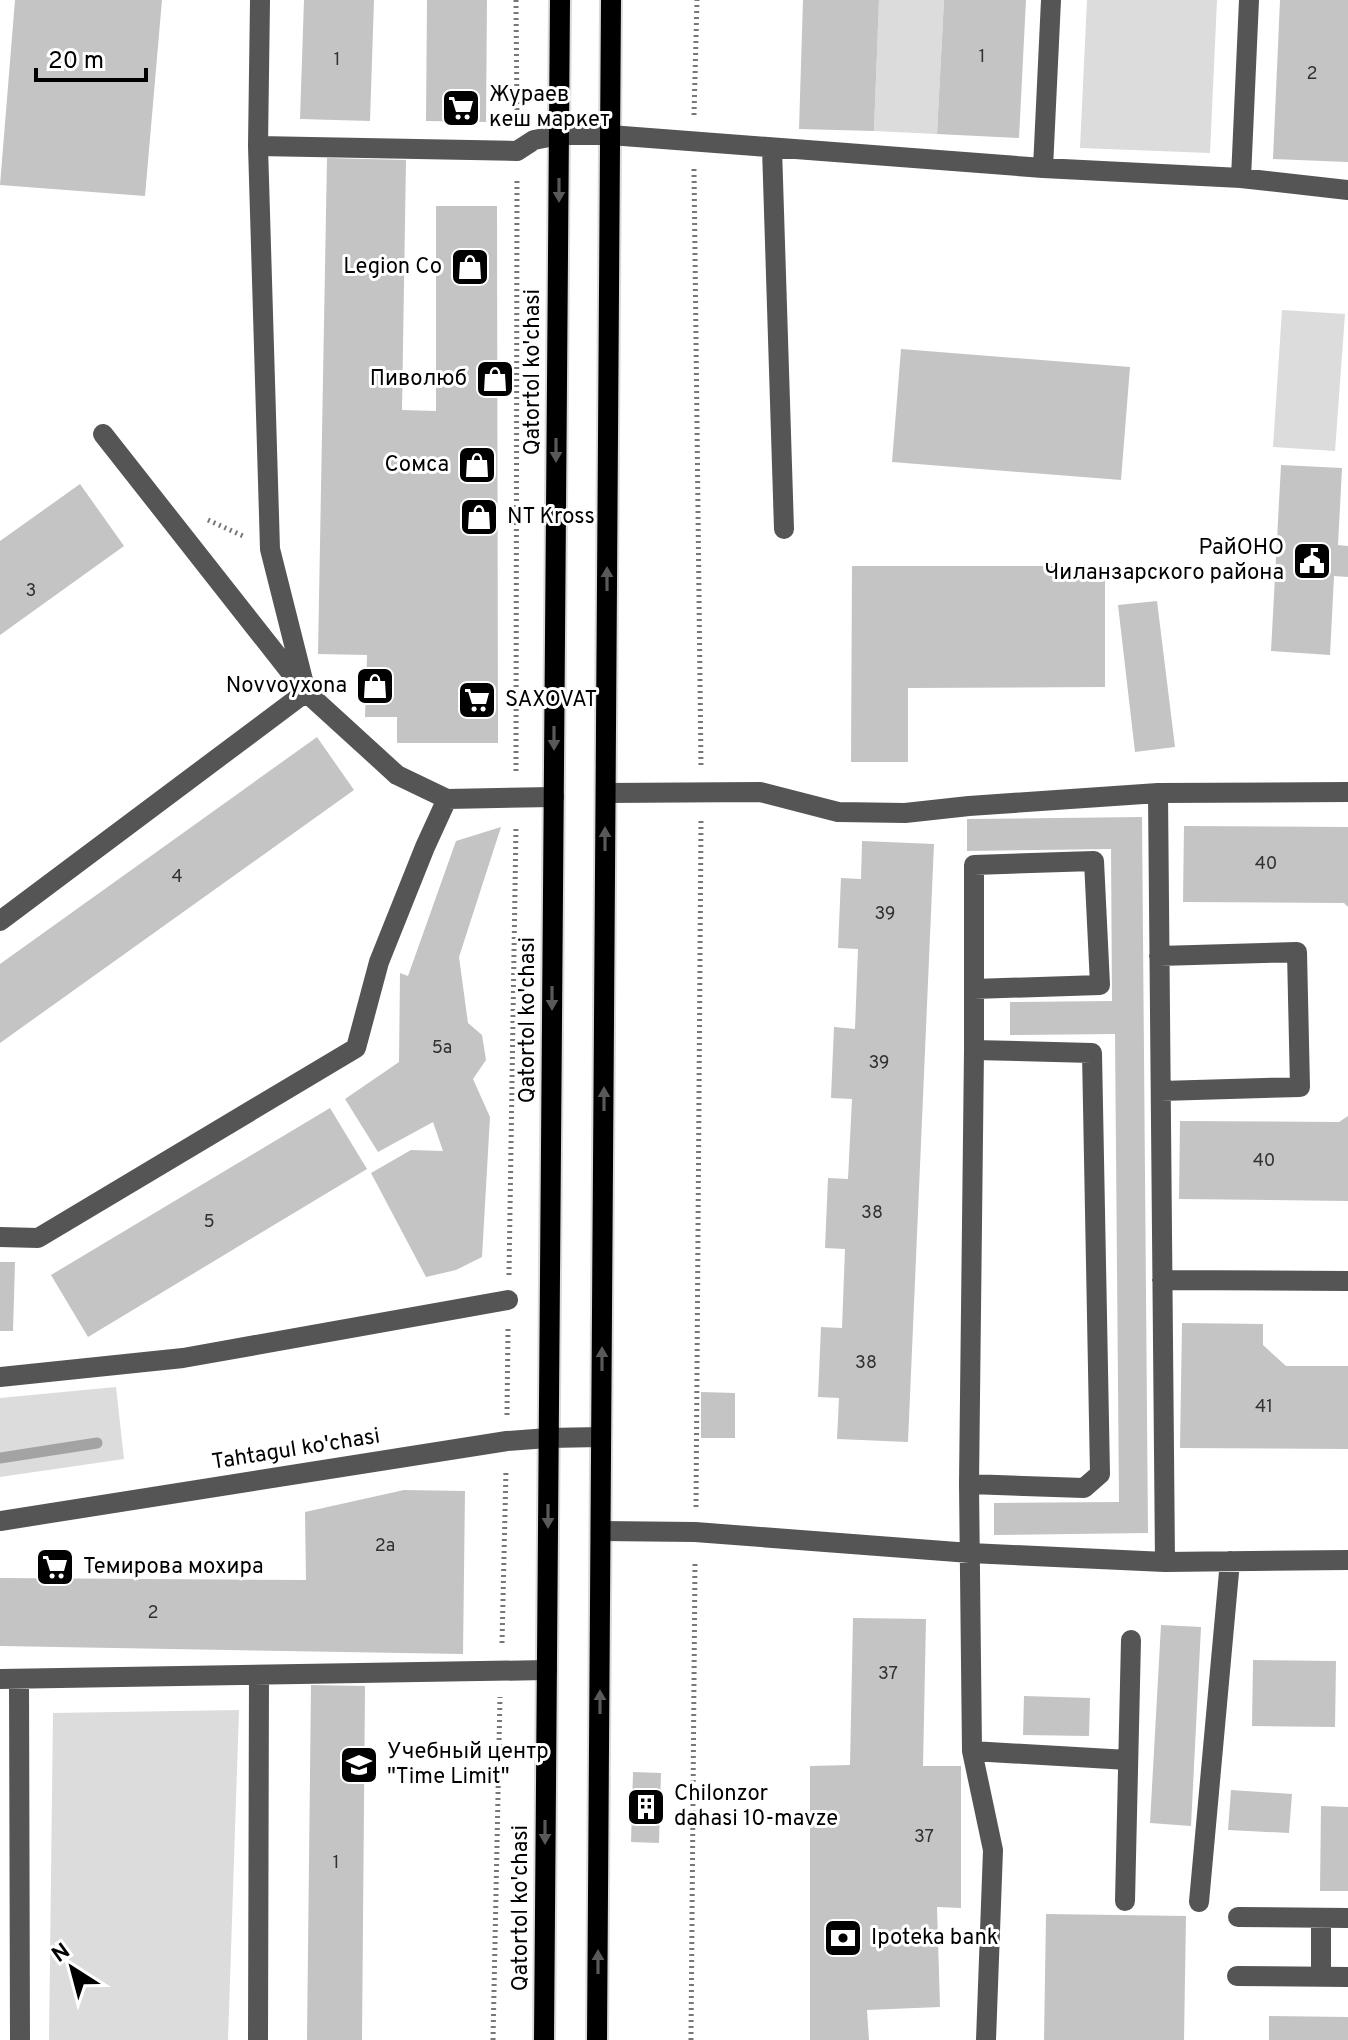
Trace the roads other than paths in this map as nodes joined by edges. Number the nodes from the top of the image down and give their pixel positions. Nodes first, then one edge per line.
1 (260, 0) edge
2 (560, 0) edge
3 (611, 0) edge
4 (1051, 0) edge
5 (1249, 0) edge
6 (559, 135) junction
7 (610, 135) junction
8 (258, 146) junction
9 (772, 148) junction
10 (1043, 168) junction
11 (1241, 178) junction
12 (1348, 190) edge
13 (103, 434) dead end
14 (784, 529) dead end
15 (306, 692) junction
16 (1348, 792) edge
17 (606, 793) junction
18 (1158, 793) junction
19 (554, 797) junction
20 (447, 799) junction
21 (0, 921) edge
22 (1159, 956) junction
23 (974, 989) junction
24 (974, 1050) junction
25 (1161, 1091) junction
26 (0, 1237) edge
27 (1162, 1280) junction
28 (1348, 1281) edge
29 (508, 1300) road end
30 (0, 1377) edge
31 (601, 1437) junction
32 (548, 1438) junction
33 (969, 1484) junction
34 (0, 1521) edge
35 (601, 1531) junction
36 (970, 1553) junction
37 (1348, 1560) edge
38 (1230, 1561) junction
39 (1165, 1562) junction
40 (1131, 1640) dead end
41 (547, 1670) junction
42 (259, 1676) junction
43 (10, 1680) edge
44 (972, 1751) junction
45 (1128, 1760) junction
46 (1125, 1901) dead end
47 (1199, 1902) dead end
48 (1238, 1917) dead end
49 (1321, 1918) junction
50 (1348, 1918) edge
51 (1237, 1976) dead end
52 (1321, 1977) junction
53 (1348, 1977) edge
54 (20, 2040) edge
55 (258, 2040) edge
56 (544, 2040) edge
57 (597, 2040) edge
58 (986, 2040) edge

1 - 8 street
2 - 6 main road, Qatortol ko'chasi
3 - 7 main road
4 - 10 street
5 - 11 street
6 - 7 street
6 - 8 street
6 -> 19 main road, Qatortol ko'chasi
7 - 9 street
17 -> 7 main road
8 - 15 street
9 - 10 street
9 - 14 street
10 - 11 street
11 - 12 street
13 - 15 street
15 - 20 street
15 - 21 street
16 - 18 street
17 - 18 street
31 -> 17 main road
18 - 22 street
19 - 20 street
19 -> 32 main road, Qatortol ko'chasi
20 - 26 street
22 - 25 street
22 - 25 street
23 - 23 street
23 - 24 street
24 - 33 street
24 - 33 street
25 - 27 street
27 - 28 street
27 - 39 street
29 - 30 street
31 - 32 street, Tahtagul ko'chasi
31 - 35 main road
32 - 34 street, Tahtagul ko'chasi
32 -> 41 main road, Qatortol ko'chasi
33 - 36 street
35 - 36 street
57 -> 35 main road
36 - 39 street
36 - 44 street
37 - 38 street
38 - 39 street
38 - 47 street
40 - 45 street
41 - 42 street
41 -> 56 main road, Qatortol ko'chasi
42 - 43 street
42 - 55 street
43 - 54 street
44 - 45 street
44 - 58 street
45 - 46 street
48 - 49 street
49 - 50 street
49 - 52 street
51 - 52 street
52 - 53 street

